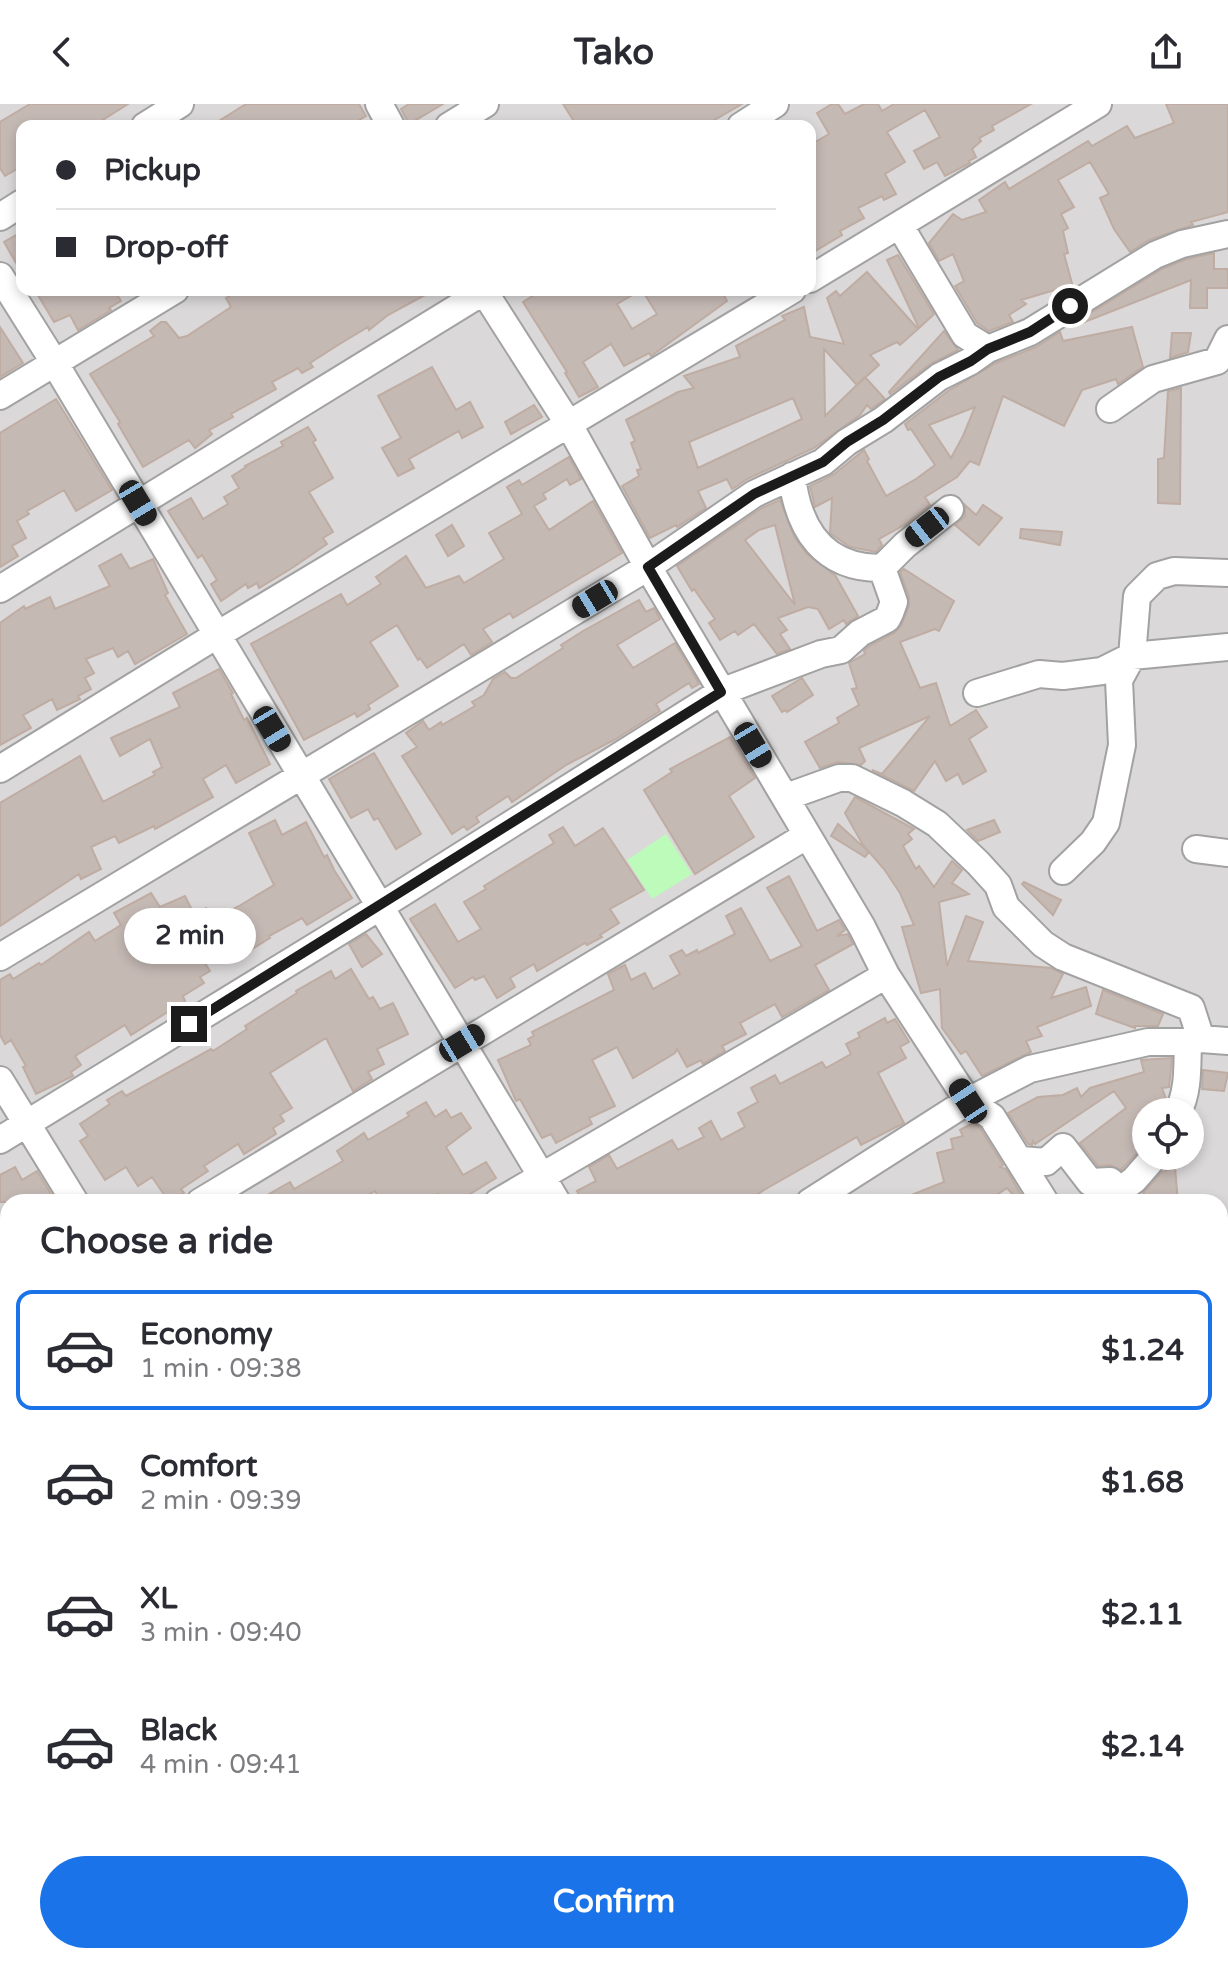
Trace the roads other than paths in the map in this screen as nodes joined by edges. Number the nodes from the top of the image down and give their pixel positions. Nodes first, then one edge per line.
1 (180, 104) edge
2 (485, 104) edge
3 (775, 104) edge
4 (1098, 104) edge
5 (155, 120) edge
6 (459, 120) edge
7 (750, 120) edge
8 (900, 226) junction
9 (1228, 234) edge
10 (816, 275) edge
11 (0, 276) edge
12 (165, 296) edge
13 (476, 296) edge
14 (487, 296) edge
15 (782, 296) edge
16 (1228, 339) edge
17 (988, 349) junction
18 (54, 362) junction
19 (0, 396) edge
20 (1110, 409) dead end
21 (568, 423) junction
22 (792, 476) junction
23 (138, 503) junction
24 (950, 509) dead end
25 (648, 567) junction
26 (882, 568) junction
27 (1228, 573) edge
28 (0, 589) edge
29 (217, 635) junction
30 (1228, 647) edge
31 (1132, 656) junction
32 (721, 692) junction
33 (977, 693) dead end
34 (0, 769) edge
35 (300, 776) junction
36 (786, 797) junction
37 (806, 836) junction
38 (1196, 849) dead end
39 (1228, 853) edge
40 (1063, 871) dead end
41 (378, 908) junction
42 (0, 957) edge
43 (886, 975) junction
44 (1195, 1040) junction
45 (1228, 1041) edge
46 (462, 1043) junction
47 (0, 1080) edge
48 (1184, 1098) edge
49 (968, 1101) junction
50 (27, 1124) junction
51 (0, 1140) edge
52 (1021, 1160) junction
53 (1143, 1170) edge
54 (541, 1175) junction
55 (70, 1194) edge
56 (213, 1194) edge
57 (511, 1194) edge
58 (552, 1194) edge
59 (823, 1194) edge
60 (1040, 1194) edge

1 - 5 street
2 - 6 street
3 - 7 street
4 - 8 street
8 - 10 street
8 - 17 street
9 - 17 street
11 - 18 street
12 - 18 street
13 - 23 street
14 - 21 street
15 - 21 street
16 - 20 street
17 - 22 street
18 - 19 street
18 - 23 street
21 - 25 street
21 - 29 street
22 - 25 street
22 - 26 street
23 - 28 street
23 - 29 street
24 - 26 street
25 - 32 street
25 - 35 street
26 - 32 street
27 - 31 street
29 - 34 street
29 - 35 street
30 - 31 street
31 - 33 street
31 - 40 street
32 - 36 street
32 - 41 street
35 - 41 street
35 - 42 street
36 - 37 street
36 - 44 street
37 - 43 street
37 - 46 street
38 - 39 street
41 - 46 street
41 - 50 street
43 - 49 street
43 - 54 street
44 - 45 street
44 - 48 street
44 - 49 street
46 - 54 street
46 - 56 street
47 - 50 street
49 - 52 street
49 - 59 street
50 - 51 street
50 - 55 street
52 - 53 street
52 - 60 street
54 - 57 street
54 - 58 street

